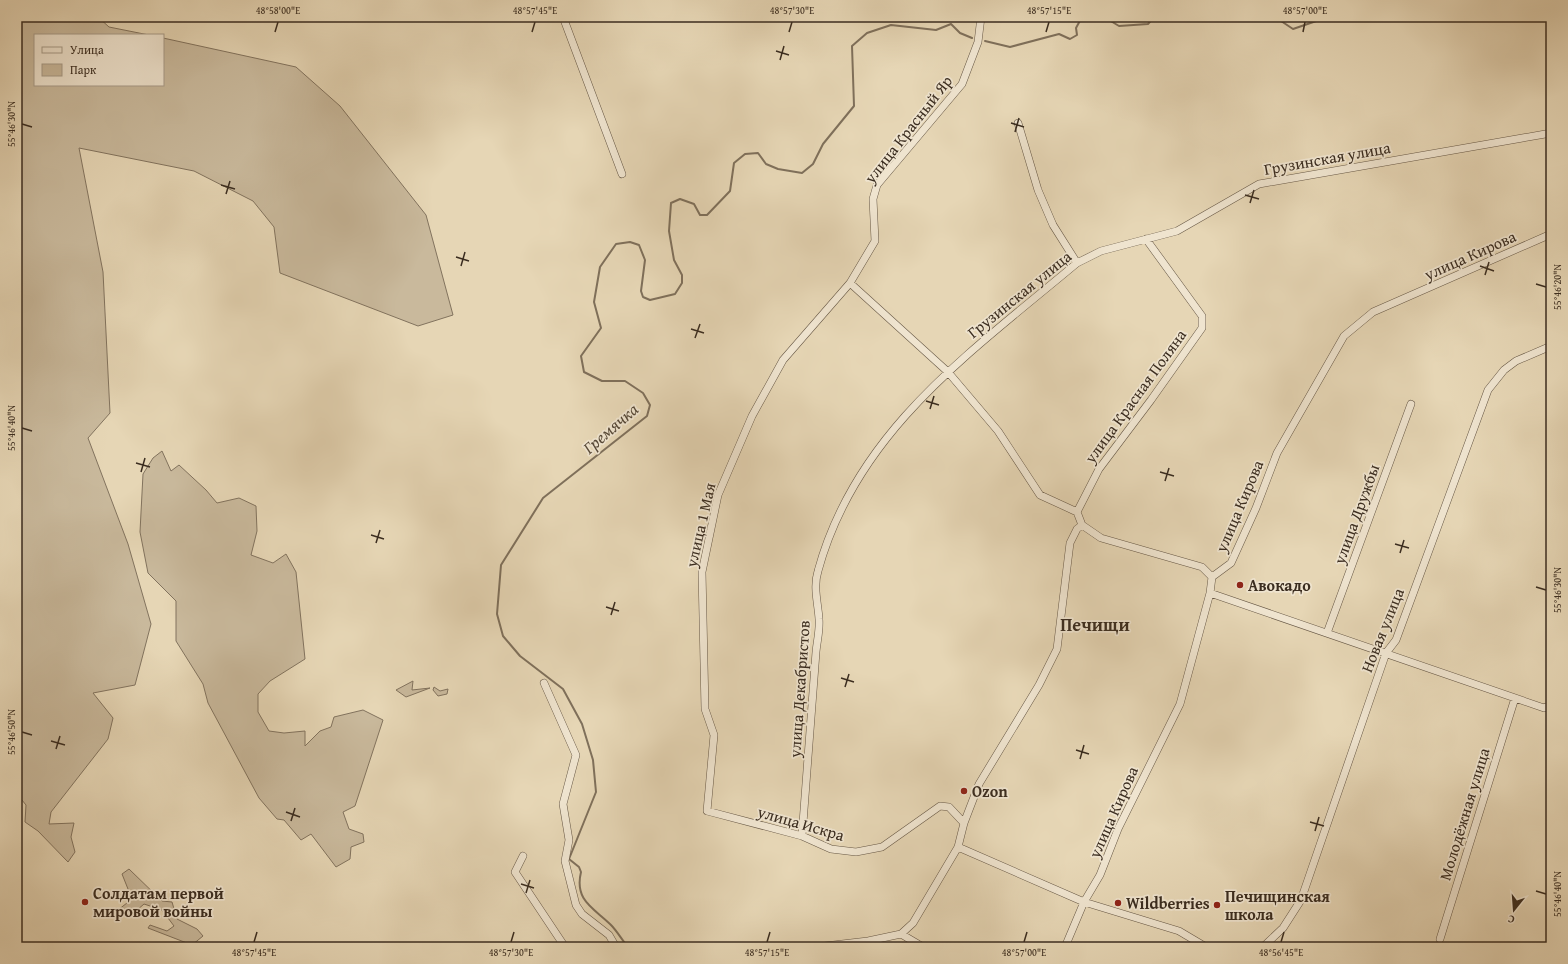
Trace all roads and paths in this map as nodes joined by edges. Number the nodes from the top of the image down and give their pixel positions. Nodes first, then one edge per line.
1 (563, 17) edge
2 (981, 17) edge
3 (1018, 123) dead end
4 (1551, 133) edge
5 (622, 174) dead end
6 (1551, 234) edge
7 (1146, 239) junction
8 (1077, 263) junction
9 (850, 283) junction
10 (1551, 346) edge
11 (948, 372) junction
12 (1411, 404) dead end
13 (1076, 512) junction
14 (1082, 525) junction
15 (1212, 577) junction
16 (1210, 593) junction
17 (1327, 633) junction
18 (1386, 653) junction
19 (544, 682) dead end
20 (1516, 698) junction
21 (1551, 705) edge
22 (707, 811) joint
23 (964, 822) junction
24 (802, 836) junction
25 (958, 847) junction
26 (523, 856) dead end
27 (1084, 902) junction
28 (901, 934) junction
29 (1440, 939) dead end
30 (565, 947) edge
31 (616, 947) edge
32 (816, 947) edge
33 (923, 947) edge
34 (1065, 947) edge
35 (1206, 947) edge
36 (1263, 947) edge

1 - 5 street
2 - 9 street, улица Красный Яр
3 - 8 street
4 - 7 street, Грузинская улица
6 - 15 street, улица Кирова
7 - 8 street, Грузинская улица
7 - 13 street, улица Красная Поляна
8 - 11 street, Грузинская улица
9 - 11 street
9 - 22 street, улица 1 Мая
10 - 18 street, Новая улица
11 - 13 street
11 - 24 street, улица Декабристов
12 - 17 street, улица Дружбы
13 - 14 street
14 - 15 street
14 - 23 street
15 - 16 street, улица Кирова
16 - 17 street
16 - 27 street, улица Кирова
17 - 18 street
18 - 20 street
18 - 36 street, Новая улица
19 - 31 street
20 - 21 street
20 - 29 street, Молодёжная улица
22 - 24 street, улица Искра
23 - 24 street, улица Искра
23 - 25 street
25 - 27 street
25 - 28 street
26 - 30 street
27 - 34 street, улица Кирова
27 - 35 street
28 - 32 street
28 - 33 street

